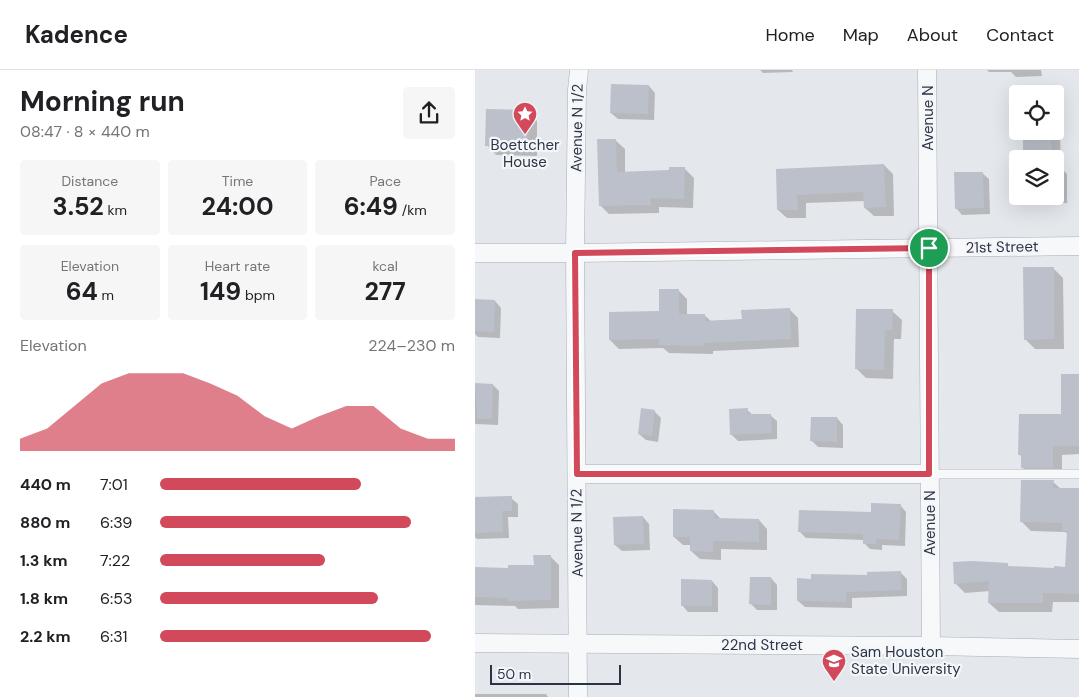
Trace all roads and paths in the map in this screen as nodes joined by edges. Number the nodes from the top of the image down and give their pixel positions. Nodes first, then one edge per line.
1 (579, 70) edge
2 (927, 70) edge
3 (1079, 246) edge
4 (929, 248) junction
5 (475, 253) edge
6 (575, 253) junction
7 (577, 474) junction
8 (929, 474) junction
9 (1079, 474) edge
10 (475, 643) edge
11 (578, 644) junction
12 (931, 646) junction
13 (1079, 649) edge
14 (578, 697) edge

1 - 6 street, Avenue N 1/2
2 - 4 street, Avenue N
3 - 4 street, 21st Street
4 - 6 street, 21st Street
4 - 8 street, Avenue N
5 - 6 street, 21st Street
6 - 7 street, Avenue N 1/2
7 - 8 street
7 - 11 street, Avenue N 1/2
8 - 9 lane
8 - 12 street, Avenue N
10 - 11 street, 22nd Street
11 - 12 street, 22nd Street
11 - 14 street, Avenue N 1/2
12 - 13 street, 22nd Street

